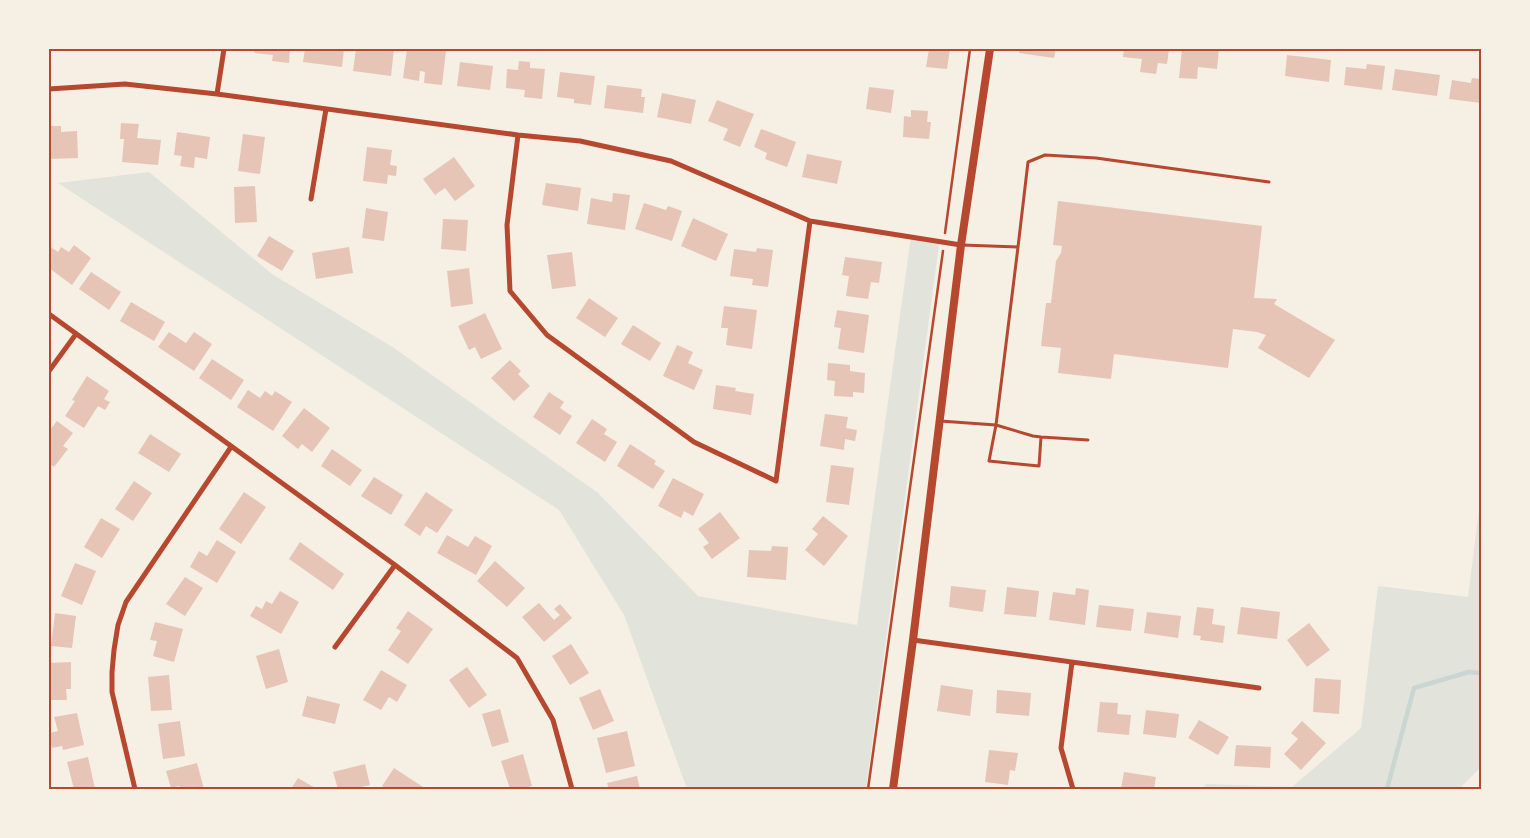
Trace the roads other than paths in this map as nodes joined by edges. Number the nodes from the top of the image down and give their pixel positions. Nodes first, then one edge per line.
1 (224, 49) edge
2 (990, 49) edge
3 (49, 88) edge
4 (218, 94) junction
5 (326, 109) junction
6 (518, 135) junction
7 (1269, 182) dead end
8 (311, 199) dead end
9 (810, 221) junction
10 (961, 245) junction
11 (1018, 247) junction
12 (49, 314) edge
13 (76, 334) junction
14 (49, 372) edge
15 (940, 421) junction
16 (996, 424) junction
17 (1040, 437) junction
18 (1088, 440) dead end
19 (231, 448) junction
20 (395, 565) junction
21 (914, 640) junction
22 (335, 646) dead end
23 (1072, 662) junction
24 (1259, 688) dead end
25 (135, 789) edge
26 (572, 789) edge
27 (892, 789) edge
28 (1073, 789) edge

1 - 4 street
2 - 10 street
3 - 4 street
4 - 5 street
5 - 6 street
5 - 8 street
6 - 9 street
6 - 9 street
7 - 11 lane
9 - 10 street
10 - 11 lane
10 - 15 street
11 - 16 lane
12 - 13 street
13 - 14 street
13 - 19 street
15 - 16 lane
15 - 21 street
16 - 17 lane
16 - 17 lane
17 - 18 lane
19 - 20 street
19 - 25 street
20 - 22 street
20 - 26 street
21 - 23 street
21 - 27 street
23 - 24 street
23 - 28 street

